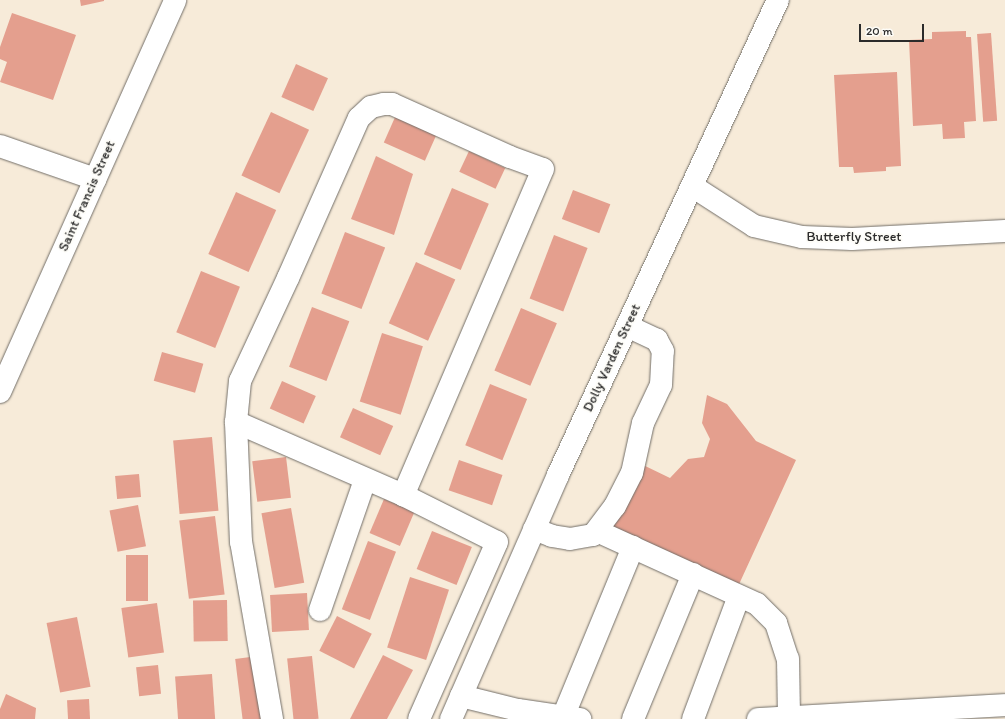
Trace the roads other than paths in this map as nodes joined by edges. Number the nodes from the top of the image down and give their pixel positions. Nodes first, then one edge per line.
1 (175, 0) edge
2 (778, 0) edge
3 (0, 146) edge
4 (95, 179) junction
5 (692, 186) junction
6 (1005, 231) edge
7 (627, 326) junction
8 (0, 392) edge
9 (236, 422) junction
10 (365, 480) junction
11 (403, 495) junction
12 (534, 529) junction
13 (597, 531) junction
14 (633, 547) junction
15 (693, 574) junction
16 (740, 596) junction
17 (320, 610) dead end
18 (461, 696) junction
19 (1005, 705) edge
20 (789, 717) junction
21 (572, 718) edge
22 (272, 719) edge
23 (419, 719) edge
24 (451, 719) edge
25 (633, 719) edge
26 (693, 719) edge
27 (758, 719) edge

1 - 4 street, Saint Francis Street
2 - 5 street, Dolly Varden Street
3 - 4 street
4 - 8 street, Saint Francis Street
5 - 6 street, Butterfly Street
5 - 7 street, Dolly Varden Street
7 - 12 street, Dolly Varden Street
7 - 13 street
9 - 10 street
9 - 11 street
9 - 22 street
10 - 11 street
10 - 17 street
11 - 23 street
12 - 13 street
12 - 18 street, Dolly Varden Street
13 - 14 street
14 - 15 street
14 - 21 street
15 - 16 street
15 - 25 street
16 - 20 street
16 - 26 street
18 - 21 street
18 - 24 street, Dolly Varden Street
19 - 20 street
20 - 27 street

